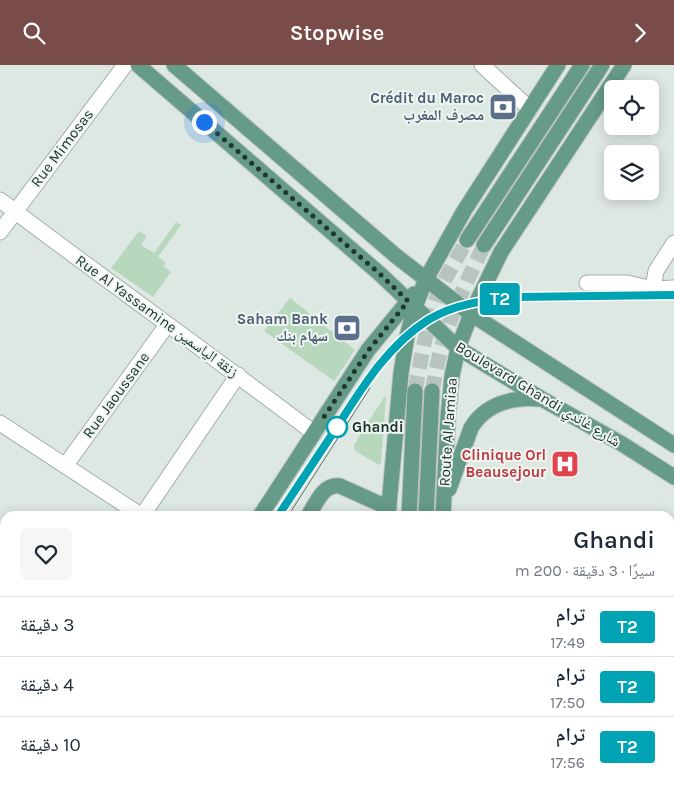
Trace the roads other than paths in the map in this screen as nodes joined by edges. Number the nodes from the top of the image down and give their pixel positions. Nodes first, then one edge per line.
1 (125, 65) edge
2 (138, 65) edge
3 (174, 65) edge
4 (482, 65) edge
5 (558, 65) edge
6 (582, 65) edge
7 (602, 65) edge
8 (624, 65) edge
9 (530, 109) junction
10 (0, 200) edge
11 (15, 211) junction
12 (0, 232) edge
13 (467, 240) tunnel mouth
14 (674, 243) edge
15 (484, 245) tunnel mouth
16 (426, 279) junction
17 (587, 283) dead end
18 (674, 288) edge
19 (653, 289) junction
20 (412, 304) junction
21 (471, 314) junction
22 (167, 325) junction
23 (458, 348) junction
24 (238, 375) junction
25 (415, 391) tunnel mouth
26 (432, 391) tunnel mouth
27 (542, 399) junction
28 (0, 423) edge
29 (314, 433) junction
30 (674, 445) edge
31 (65, 465) junction
32 (674, 477) edge
33 (134, 511) edge
34 (145, 511) edge
35 (263, 511) edge
36 (311, 511) edge
37 (386, 511) edge
38 (388, 511) edge
39 (409, 511) edge
40 (426, 511) edge
41 (443, 511) edge
42 (443, 511) edge

1 - 11 street, Rue Mimosas
2 - 20 main road, Boulevard Ghandi شارع غاندي
3 - 16 main road, Boulevard Ghandi شارع غاندي
4 - 9 street
5 - 9 main road
6 - 13 main road
7 - 15 main road
8 - 21 main road, Route Al Jamiaa
9 - 16 main road
10 - 11 street, Rue Al Yassamine زنقة الياسمين
11 - 12 street, Rue Mimosas
11 - 22 street, Rue Al Yassamine زنقة الياسمين
14 - 19 street
16 - 20 main road
16 - 21 main road, Boulevard Ghandi شارع غاندي
17 - 19 street
18 - 19 street
20 - 23 main road, Boulevard Ghandi شارع غاندي
20 - 29 main road
20 - 38 main road
21 - 23 main road, Route Al Jamiaa
21 - 30 main road, Boulevard Ghandi شارع غاندي
22 - 24 street, Rue Al Yassamine زنقة الياسمين
22 - 31 street, Rue Jaoussane
23 - 27 main road, Boulevard Ghandi شارع غاندي
23 - 41 main road, Route Al Jamiaa
24 - 29 street, Rue Al Yassamine زنقة الياسمين
24 - 34 street
25 - 39 main road
26 - 40 main road
27 - 32 main road, Boulevard Ghandi شارع غاندي
27 - 42 main road
28 - 31 street
29 - 35 main road
31 - 33 street
36 - 37 main road

